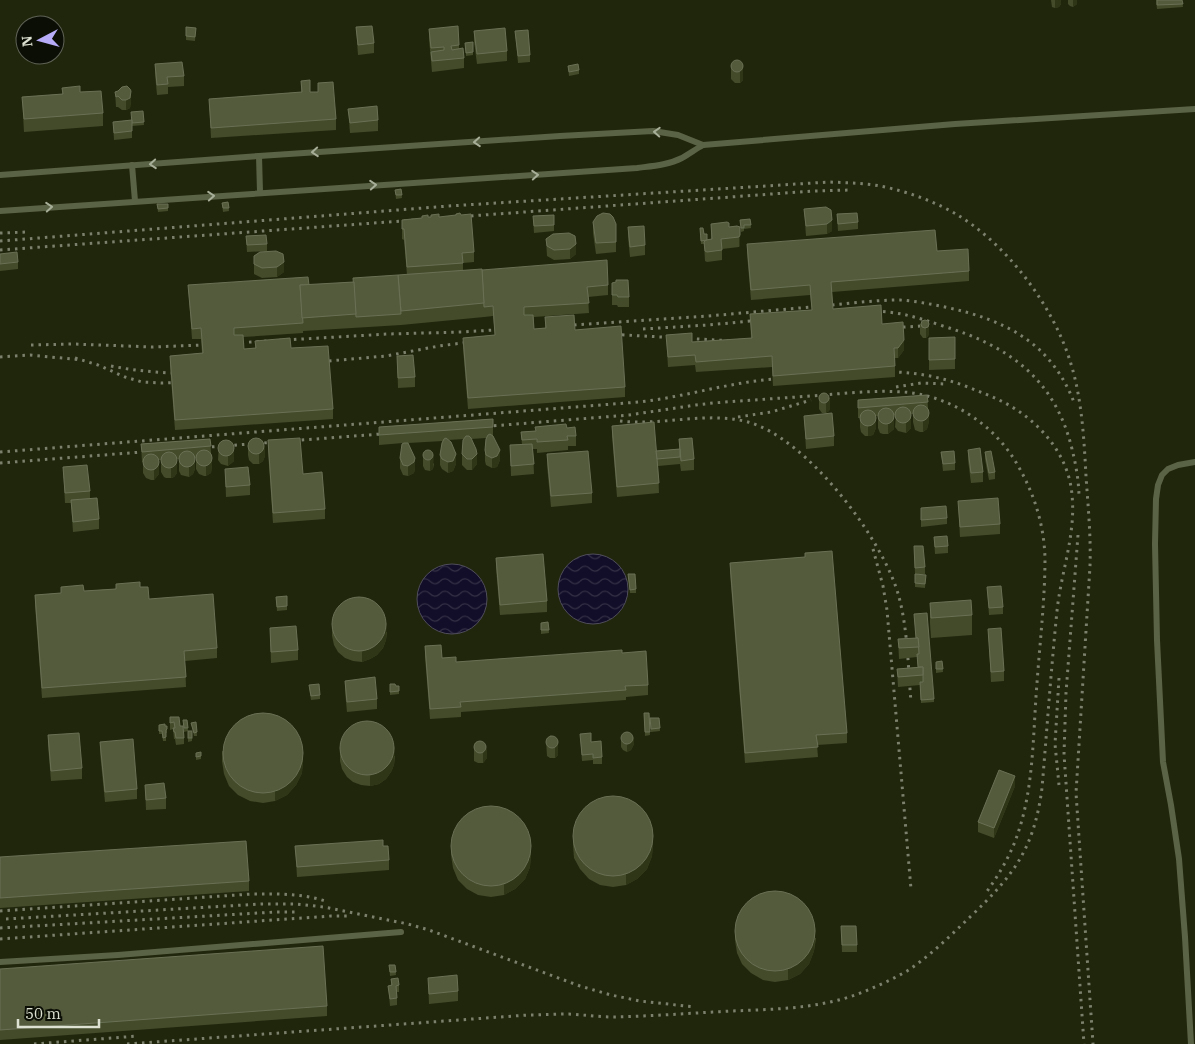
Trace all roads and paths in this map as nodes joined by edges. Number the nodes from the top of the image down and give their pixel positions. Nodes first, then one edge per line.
1 (1195, 109) edge
2 (704, 145) junction
3 (259, 156) junction
4 (132, 165) junction
5 (0, 175) edge
6 (260, 192) junction
7 (135, 201) junction
8 (0, 211) edge
9 (1195, 462) edge
10 (401, 932) dead end
11 (0, 962) edge
12 (1191, 1044) edge

1 - 2 lane
2 -> 3 lane
6 -> 2 lane
3 -> 4 lane
3 - 6 lane
4 - 5 lane
4 - 7 lane
7 -> 6 lane
8 -> 7 lane
9 - 12 lane
10 - 11 lane

